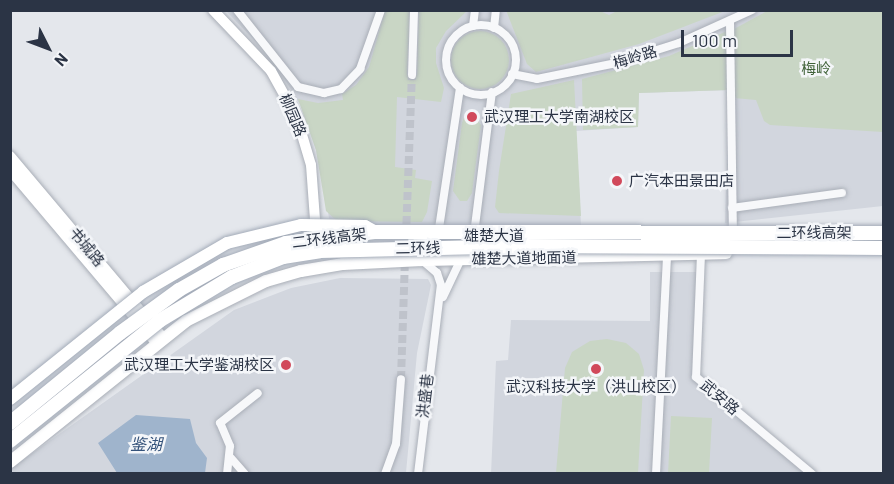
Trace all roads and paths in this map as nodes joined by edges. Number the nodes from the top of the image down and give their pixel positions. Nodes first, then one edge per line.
1 (213, 10) edge
2 (237, 10) edge
3 (381, 10) edge
4 (414, 10) edge
5 (475, 10) edge
6 (496, 10) edge
7 (752, 10) edge
8 (730, 22) junction
9 (473, 26) junction
10 (494, 28) junction
11 (512, 74) junction
12 (412, 75) tunnel mouth
13 (460, 88) junction
14 (492, 92) junction
15 (10, 156) edge
16 (10, 170) edge
17 (842, 193) dead end
18 (732, 208) junction
19 (376, 232) junction
20 (884, 233) edge
21 (733, 234) junction
22 (438, 236) junction
23 (474, 236) junction
24 (316, 245) junction
25 (701, 254) junction
26 (883, 254) edge
27 (667, 255) junction
28 (461, 259) junction
29 (423, 260) junction
30 (435, 318) junction
31 (142, 319) junction
32 (160, 341) junction
33 (401, 379) tunnel mouth
34 (258, 393) dead end
35 (10, 399) edge
36 (10, 417) edge
37 (10, 423) edge
38 (10, 441) edge
39 (231, 458) junction
40 (10, 462) edge
41 (227, 474) edge
42 (245, 474) edge
43 (385, 474) edge
44 (418, 474) edge
45 (656, 474) edge
46 (812, 474) edge

1 - 24 main road, 柳园路
2 - 3 street
4 - 12 street
5 - 9 street
6 - 10 street
7 - 8 street, 梅岭路
8 - 11 street, 梅岭路
8 - 18 street
9 - 10 street
9 - 13 street
10 - 11 street
11 - 14 street
13 - 14 street
13 - 22 street
14 - 23 street
15 - 31 main road, 书城路
16 - 31 main road, 书城路
17 - 18 street
18 - 21 street
19 - 20 highway, 二环线高架, bridge
19 - 35 main road, bridge
19 - 37 highway, 二环线高架, bridge
20 - 21 main road, 雄楚大道
21 - 23 main road, 雄楚大道
22 - 23 main road, 雄楚大道
22 - 24 main road, 雄楚大道
24 - 31 main road, 雄楚大道
25 - 26 main road, 雄楚大道地面道
25 - 27 main road, 雄楚大道地面道
25 - 46 street, 武安路
26 - 38 highway, 二环线, bridge
27 - 28 main road, 雄楚大道地面道
27 - 45 street
28 - 29 main road, 雄楚大道地面道
28 - 30 street, 洪盛巷
29 - 30 street, 洪盛巷
29 - 32 main road, 雄楚大道地面道
30 - 44 street, 洪盛巷
31 - 32 main road, 书城路
31 - 36 main road, 雄楚大道
32 - 40 main road, 雄楚大道地面道
33 - 43 street
34 - 39 street
39 - 41 street
39 - 42 street

